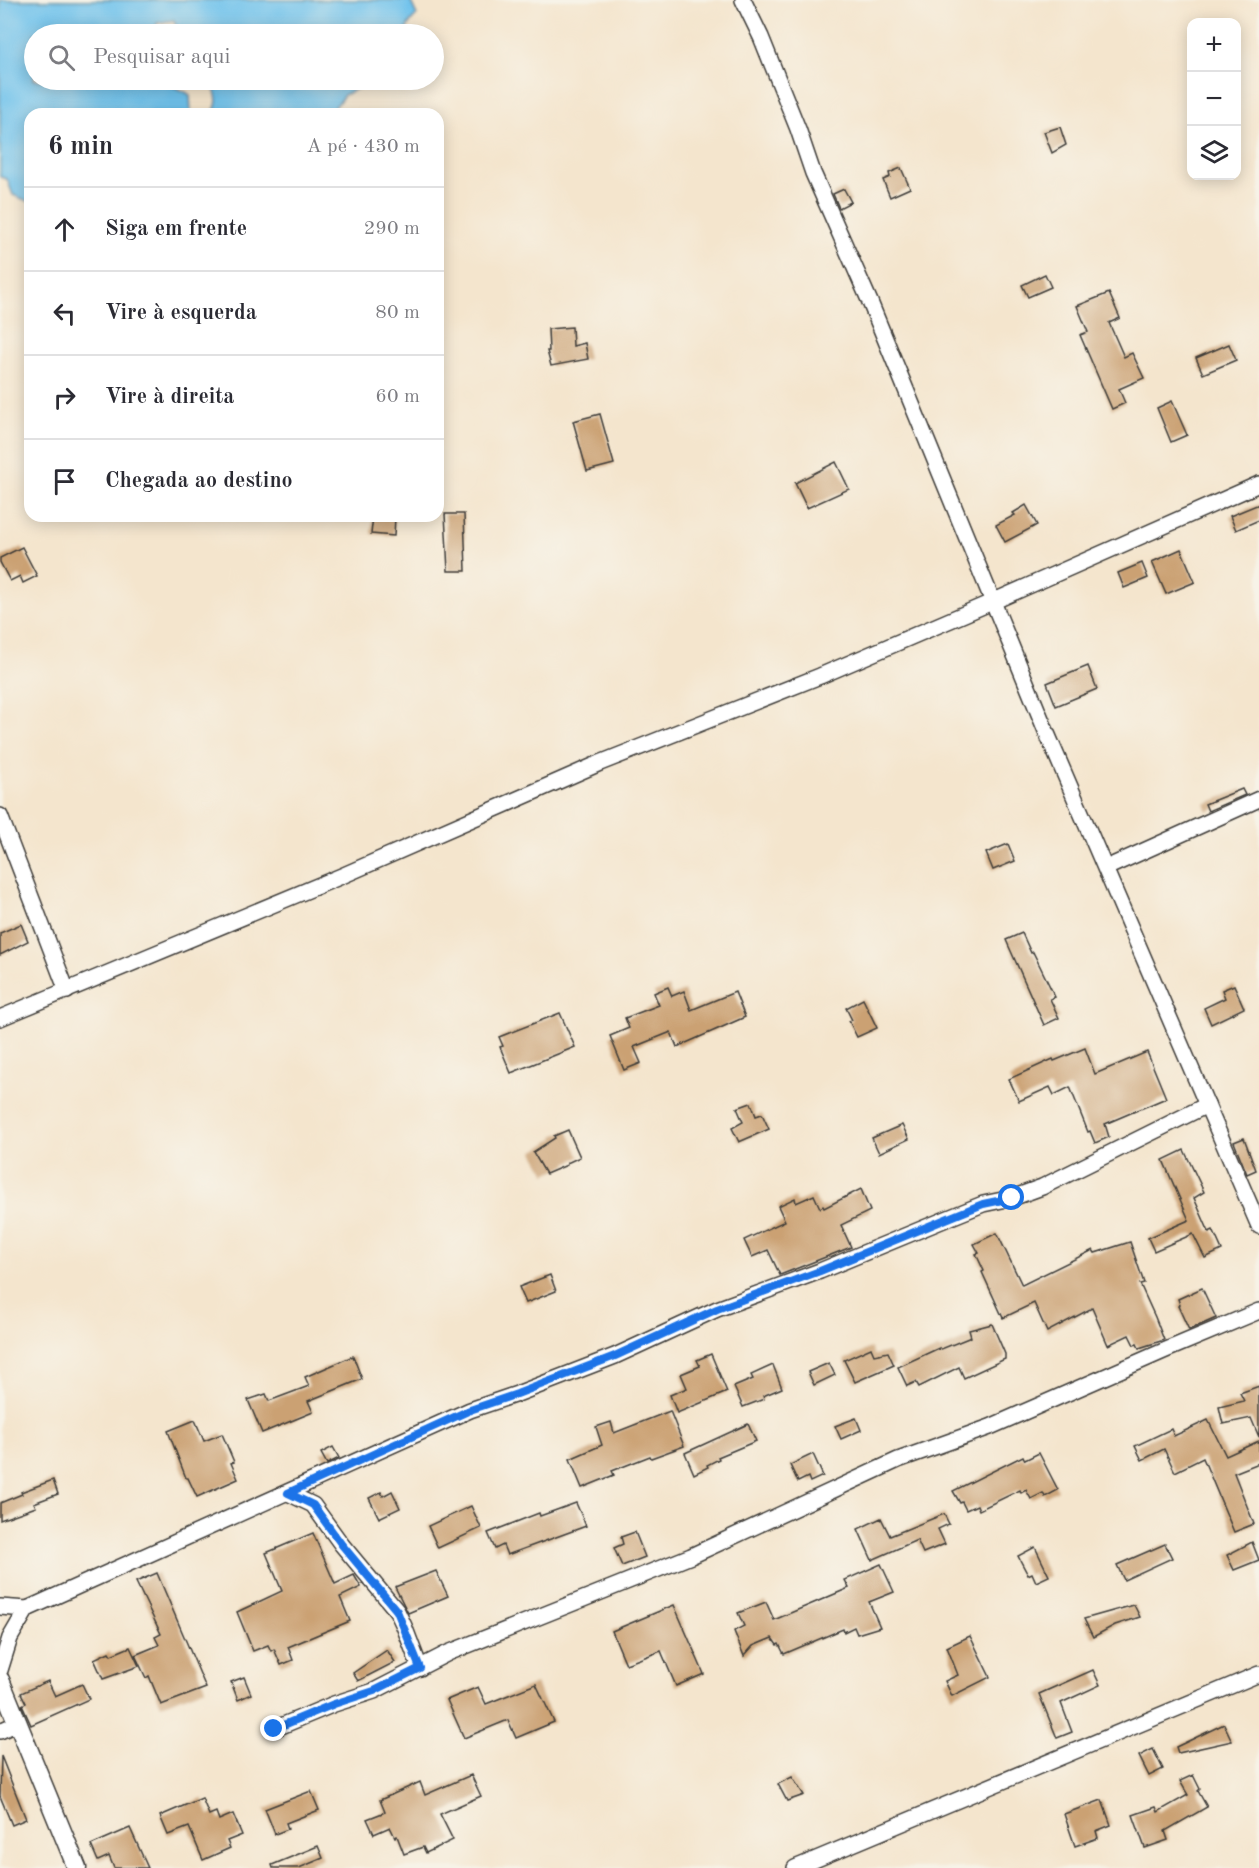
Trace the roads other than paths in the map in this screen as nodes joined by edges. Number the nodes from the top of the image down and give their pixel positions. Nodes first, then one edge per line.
1 (743, 0) edge
2 (1259, 484) edge
3 (992, 602) junction
4 (1259, 800) edge
5 (0, 816) edge
6 (1107, 868) junction
7 (67, 991) junction
8 (0, 1018) edge
9 (1207, 1105) junction
10 (1254, 1199) edge
11 (1259, 1226) edge
12 (1259, 1311) edge
13 (288, 1493) junction
14 (0, 1607) edge
15 (27, 1609) junction
16 (420, 1668) junction
17 (0, 1670) edge
18 (1259, 1674) edge
19 (0, 1680) edge
20 (18, 1723) junction
21 (274, 1729) dead end
22 (0, 1731) edge
23 (77, 1868) edge
24 (795, 1868) edge

1 - 3 street
2 - 3 street
3 - 6 street
3 - 7 street
4 - 6 street
5 - 7 street
6 - 9 street
7 - 8 street
9 - 10 street
9 - 13 street
10 - 11 street
12 - 16 street
13 - 15 street
13 - 16 street
14 - 15 street
15 - 17 street
16 - 21 street
18 - 24 street
19 - 20 street
20 - 22 street
20 - 23 street

